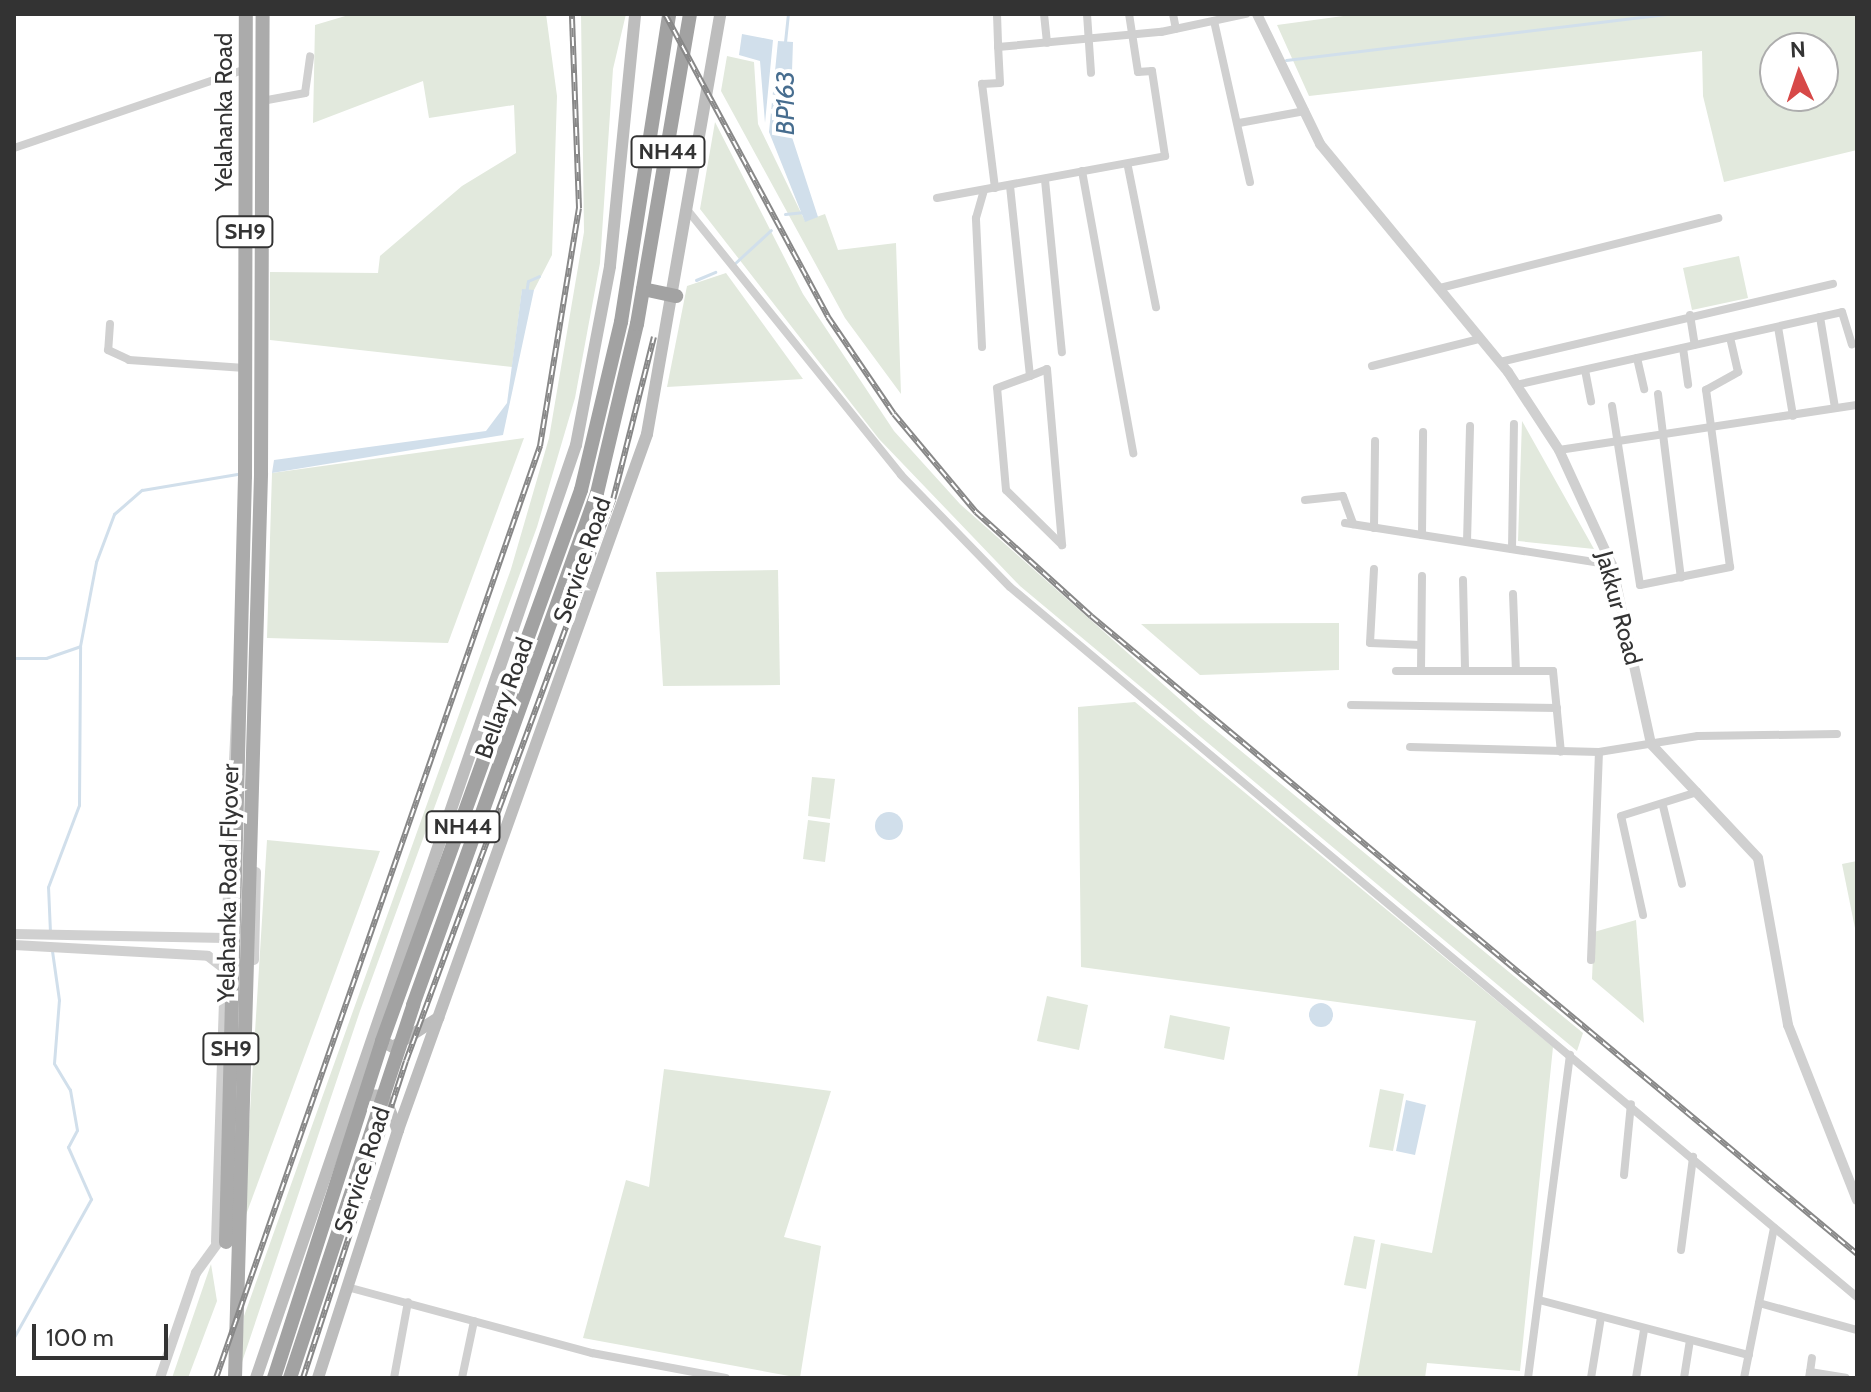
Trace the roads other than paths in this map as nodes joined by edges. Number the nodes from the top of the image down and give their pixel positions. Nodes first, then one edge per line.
1 (246, 14) edge
2 (263, 14) edge
3 (635, 14) edge
4 (669, 14) edge
5 (690, 14) edge
6 (720, 14) edge
7 (997, 14) edge
8 (1044, 14) edge
9 (1087, 14) edge
10 (1129, 14) edge
11 (1173, 14) edge
12 (1246, 14) edge
13 (1257, 14) edge
14 (1217, 18) edge
15 (1176, 29) junction
16 (1132, 35) junction
17 (1089, 39) junction
18 (1047, 43) junction
19 (998, 47) junction
20 (310, 56) dead end
21 (246, 69) junction
22 (1091, 73) dead end
23 (261, 101) junction
24 (1305, 111) junction
25 (1239, 123) junction
26 (14, 148) edge
27 (1128, 167) junction
28 (1082, 171) junction
29 (1045, 180) junction
30 (1250, 182) dead end
31 (1010, 186) junction
32 (995, 188) junction
33 (984, 190) junction
34 (937, 198) dead end
35 (689, 212) junction
36 (1718, 218) dead end
37 (1833, 284) dead end
38 (1440, 288) junction
39 (643, 290) junction
40 (676, 296) junction
41 (1156, 307) dead end
42 (1690, 315) junction
43 (1820, 317) junction
44 (110, 324) dead end
45 (1778, 327) junction
46 (1730, 338) junction
47 (1479, 339) junction
48 (1695, 345) junction
49 (1852, 345) dead end
50 (982, 347) dead end
51 (1683, 348) junction
52 (1062, 352) dead end
53 (1637, 358) junction
54 (1500, 362) junction
55 (1372, 366) dead end
56 (245, 368) junction
57 (1585, 370) junction
58 (1030, 376) junction
59 (1516, 385) junction
60 (1688, 385) dead end
61 (1644, 389) dead end
62 (1658, 394) dead end
63 (1591, 401) dead end
64 (1857, 405) edge
65 (1612, 406) dead end
66 (1835, 408) junction
67 (245, 413) junction
68 (261, 414) junction
69 (1793, 416) junction
70 (1514, 424) dead end
71 (1470, 426) dead end
72 (1710, 429) junction
73 (1423, 432) dead end
74 (1662, 436) junction
75 (1375, 441) dead end
76 (1615, 443) junction
77 (1559, 450) junction
78 (1133, 453) dead end
79 (1305, 500) dead end
80 (244, 506) junction
81 (260, 506) junction
82 (1374, 528) junction
83 (1422, 535) junction
84 (1467, 542) junction
85 (1512, 549) junction
86 (1612, 565) junction
87 (1374, 569) dead end
88 (1422, 576) dead end
89 (1681, 578) junction
90 (1463, 580) dead end
91 (1513, 594) dead end
92 (1421, 645) junction
93 (1396, 671) dead end
94 (1421, 671) junction
95 (1465, 671) junction
96 (1516, 671) junction
97 (255, 678) junction
98 (240, 694) junction
99 (1351, 705) dead end
100 (1557, 708) junction
101 (1837, 734) dead end
102 (1651, 744) junction
103 (1410, 747) dead end
104 (1561, 752) junction
105 (1599, 752) junction
106 (1697, 792) junction
107 (1663, 806) junction
108 (1682, 884) dead end
109 (1643, 915) dead end
110 (14, 934) edge
111 (226, 938) junction
112 (255, 940) junction
113 (36, 944) junction
114 (14, 945) edge
115 (1591, 960) dead end
116 (233, 981) junction
117 (377, 1011) junction
118 (438, 1018) junction
119 (1570, 1055) junction
120 (1631, 1104) junction
121 (345, 1113) junction
122 (398, 1130) junction
123 (1693, 1157) junction
124 (1624, 1175) dead end
125 (1855, 1194) edge
126 (1774, 1228) junction
127 (216, 1242) junction
128 (1681, 1250) dead end
129 (347, 1287) junction
130 (1857, 1297) edge
131 (1539, 1300) junction
132 (408, 1302) junction
133 (1759, 1303) junction
134 (1601, 1317) junction
135 (474, 1321) junction
136 (1644, 1330) junction
137 (1857, 1330) edge
138 (1690, 1341) junction
139 (1749, 1355) junction
140 (1812, 1358) dead end
141 (1810, 1375) edge
142 (160, 1378) edge
143 (227, 1378) edge
144 (235, 1378) edge
145 (256, 1378) edge
146 (274, 1378) edge
147 (290, 1378) edge
148 (318, 1378) edge
149 (394, 1378) edge
150 (462, 1378) edge
151 (726, 1378) edge
152 (1528, 1378) edge
153 (1591, 1378) edge
154 (1636, 1378) edge
155 (1684, 1378) edge
156 (1744, 1378) edge
157 (1846, 1378) edge

1 - 21 main road, Yelahanka Road / SH9
2 - 23 main road, Yelahanka Road / SH9
3 - 117 main road
4 - 146 highway, Bellary Road / NH44
5 - 39 highway, Bellary Road / NH44
6 - 35 main road, Service Road
7 - 19 street
8 - 18 street
9 - 17 street
10 - 16 street
11 - 15 street
12 - 14 street
13 - 24 street, Jakkur Road
14 - 15 street
14 - 25 street
15 - 16 street
16 - 17 street
16 - 27 street
17 - 18 street
17 - 22 street
18 - 19 street
19 - 32 street
20 - 23 street
21 - 26 street
21 - 56 main road, Yelahanka Road / SH9
23 - 68 main road, Yelahanka Road / SH9
24 - 25 street
24 - 38 street, Jakkur Road
25 - 30 street
27 - 28 street
27 - 41 street
28 - 29 street
28 - 78 street
29 - 31 street
29 - 52 street
31 - 32 street
31 - 58 street
32 - 33 street
33 - 34 street
33 - 50 street
35 - 40 main road, Service Road
35 - 119 street
36 - 38 street
37 - 42 street
38 - 47 street, Jakkur Road
39 - 40 highway
39 - 147 highway, Bellary Road / NH44
40 - 118 main road, Service Road
42 - 48 street
42 - 54 street
43 - 45 street
43 - 49 street
43 - 66 street
44 - 56 street
45 - 46 street
45 - 69 street
46 - 48 street
46 - 72 street
47 - 54 street, Jakkur Road
47 - 55 street
48 - 51 street
51 - 53 street
51 - 60 street
53 - 57 street
53 - 61 street
54 - 59 street, Jakkur Road
56 - 67 main road, Yelahanka Road / SH9
57 - 59 street
57 - 63 street
58 - 58 street
59 - 77 street, Jakkur Road
62 - 74 street
64 - 66 street
65 - 76 street
66 - 69 street
67 - 68 main road
67 - 80 main road, Yelahanka Road / SH9
68 - 81 main road, Yelahanka Road / SH9
69 - 72 street
70 - 85 street
71 - 84 street
72 - 74 street
72 - 89 street
73 - 83 street
74 - 76 street
74 - 89 street
75 - 82 street
76 - 77 street
76 - 89 street
77 - 86 street, Jakkur Road
79 - 82 street
80 - 81 main road
80 - 98 main road, SH9
81 - 97 main road, SH9
82 - 83 street
83 - 84 street
84 - 85 street
85 - 86 street
86 - 102 street, Jakkur Road
87 - 92 street
88 - 92 street
90 - 95 street
91 - 96 street
92 - 94 street
93 - 94 street
94 - 95 street
95 - 96 street
96 - 100 street
97 - 112 street
97 - 144 main road, Yelahanka Road Flyover / SH9
98 - 111 street
98 - 116 main road, Yelahanka Road Flyover / SH9
99 - 100 street
100 - 104 street
101 - 102 street
102 - 105 street
102 - 106 street
103 - 104 street
104 - 105 street
105 - 115 street
106 - 107 street
106 - 125 street
107 - 108 street
107 - 109 street
110 - 113 street
111 - 112 street
111 - 113 street
111 - 127 street
112 - 127 street
113 - 114 street
113 - 116 street
116 - 143 main road, Yelahanka Road Flyover / SH9
117 - 118 main road
117 - 121 main road
118 - 122 main road, Service Road
119 - 120 street
119 - 131 street
120 - 123 street
120 - 124 street
121 - 122 main road
121 - 145 main road
122 - 129 main road, Service Road
123 - 126 street
123 - 128 street
126 - 130 street
126 - 133 street
127 - 142 street
129 - 132 street
129 - 148 main road, Service Road
131 - 134 street
131 - 152 street
132 - 135 street
132 - 149 street
133 - 137 street
133 - 139 street
134 - 136 street
134 - 153 street
135 - 150 street
135 - 151 street
136 - 138 street
136 - 154 street
138 - 139 street
138 - 155 street
139 - 156 street
140 - 141 street
141 - 157 street

